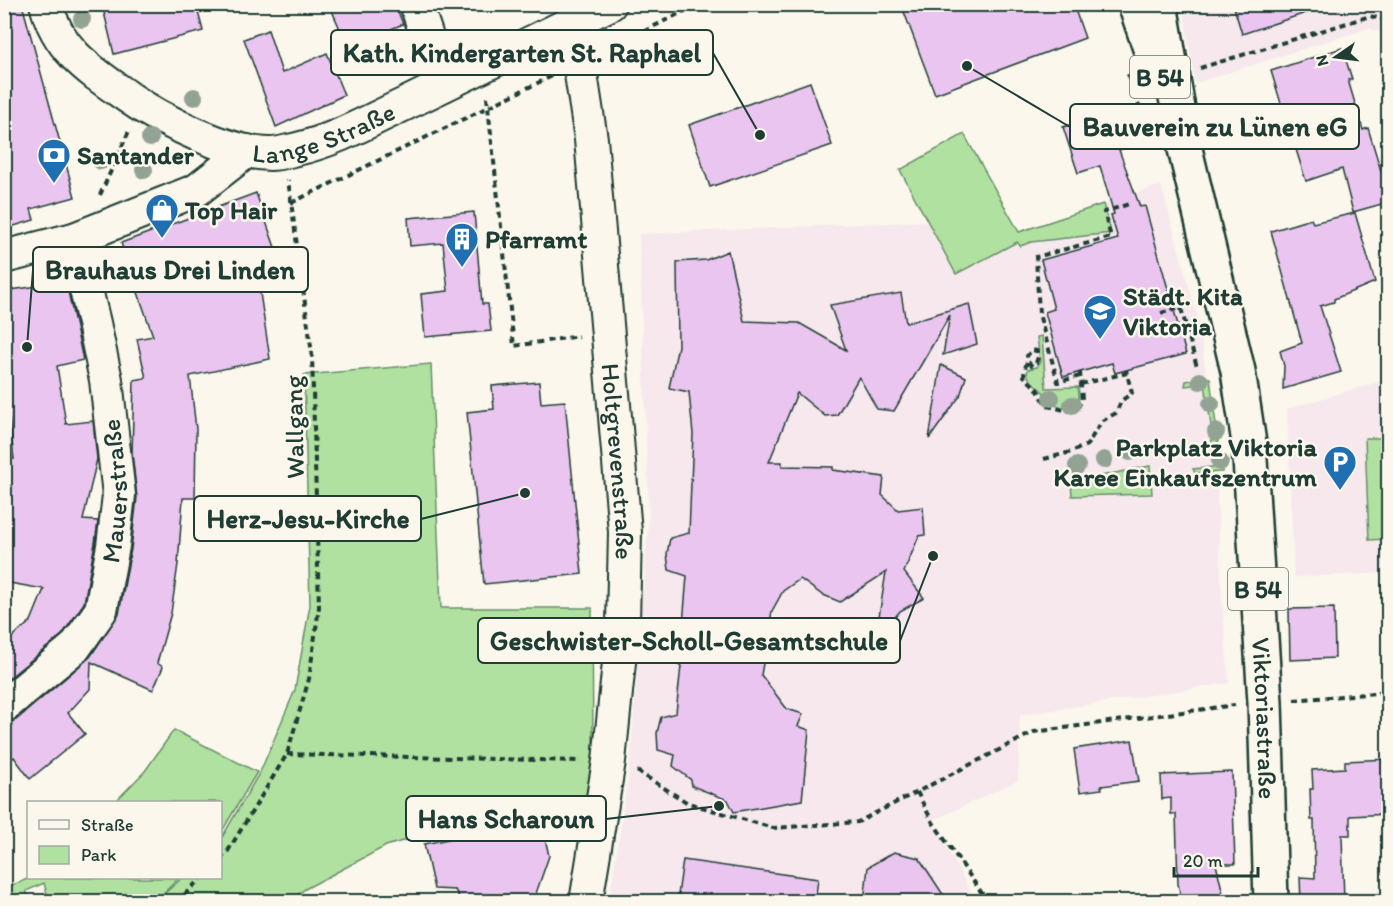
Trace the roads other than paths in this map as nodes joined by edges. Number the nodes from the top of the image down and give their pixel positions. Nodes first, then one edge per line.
1 (46, 4) edge
2 (416, 4) edge
3 (610, 4) edge
4 (1135, 4) edge
5 (1160, 4) edge
6 (573, 22) junction
7 (443, 85) junction
8 (1185, 149) junction
9 (247, 152) junction
10 (74, 239) junction
11 (4, 257) edge
12 (4, 706) edge
13 (586, 902) edge
14 (1270, 902) edge

1 - 9 street
2 - 7 street
3 - 6 street, Lange Straße
4 - 8 main road, Viktoriastraße / B 54
5 - 8 main road, Viktoriastraße / B 54
6 - 7 street, Lange Straße
6 - 13 street, Holtgrevenstraße
7 - 9 street, Lange Straße
8 - 14 main road, Viktoriastraße / B 54
9 - 10 street, Lange Straße
10 - 11 street, Lange Straße
10 - 12 street, Mauerstraße

